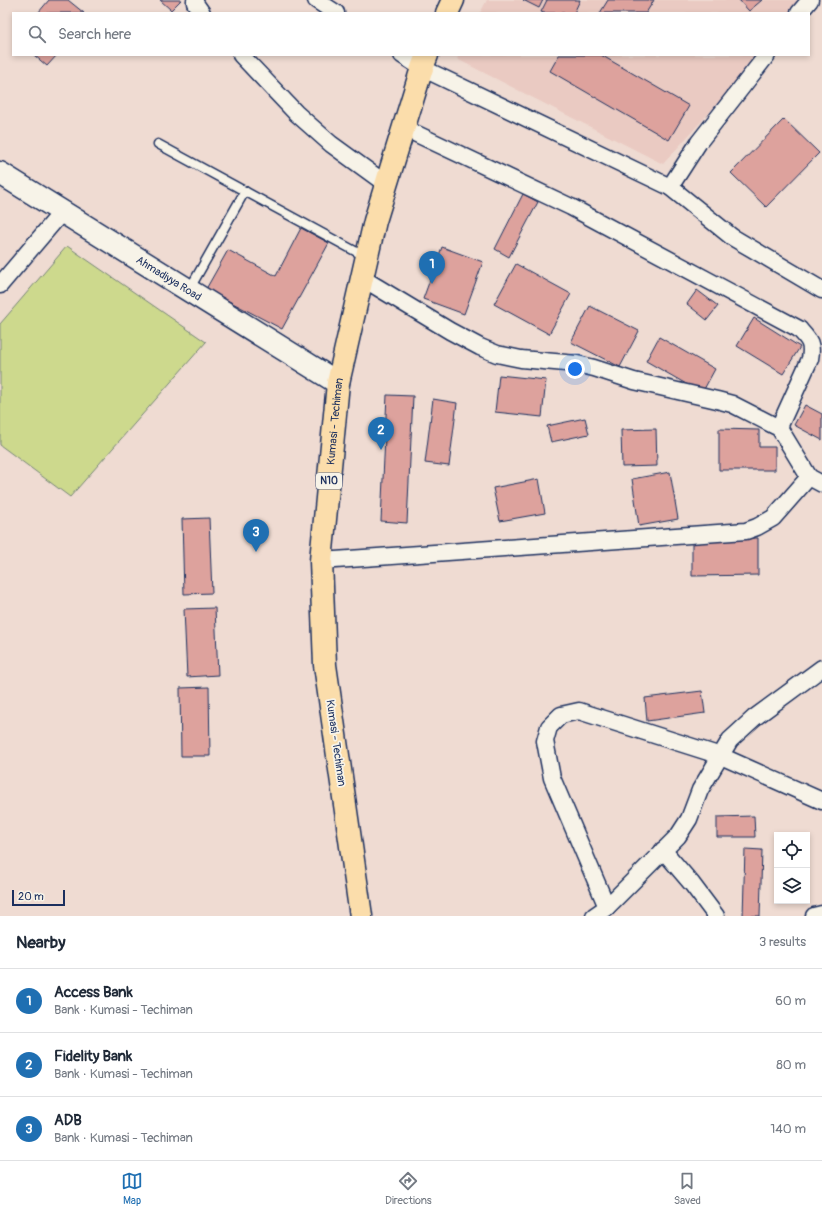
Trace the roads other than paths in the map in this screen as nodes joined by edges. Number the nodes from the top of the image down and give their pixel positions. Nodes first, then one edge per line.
1 (194, 0) edge
2 (316, 0) edge
3 (453, 0) edge
4 (810, 0) edge
5 (201, 12) edge
6 (334, 12) edge
7 (447, 12) edge
8 (800, 12) edge
9 (242, 56) edge
10 (406, 56) edge
11 (766, 56) edge
12 (424, 61) edge
13 (404, 128) junction
14 (158, 144) dead end
15 (0, 173) edge
16 (386, 184) junction
17 (670, 186) junction
18 (245, 191) junction
19 (62, 212) junction
20 (367, 257) junction
21 (362, 278) junction
22 (0, 285) edge
23 (189, 290) junction
24 (822, 290) edge
25 (338, 383) junction
26 (778, 426) junction
27 (816, 480) edge
28 (321, 561) junction
29 (822, 668) edge
30 (721, 756) junction
31 (822, 801) edge
32 (663, 850) junction
33 (601, 912) edge
34 (822, 914) edge
35 (361, 916) edge
36 (716, 916) edge
37 (814, 916) edge

1 - 5 street
2 - 6 street
3 - 7 highway
4 - 8 street
9 - 16 street
10 - 12 street
11 - 17 street
12 - 13 highway, Kumasi - Techiman / N10
12 - 17 street
13 - 16 highway, Kumasi - Techiman / N10
13 - 26 street
14 - 18 lane
15 - 19 street, Ahmadiyya Road
16 - 20 highway, Kumasi - Techiman / N10
17 - 24 street
18 - 20 lane
18 - 23 lane
19 - 22 street
19 - 23 street, Ahmadiyya Road
20 - 21 highway, Kumasi - Techiman / N10
21 - 25 highway, Kumasi - Techiman / N10
21 - 26 street
23 - 25 street, Ahmadiyya Road
25 - 28 highway, Kumasi - Techiman / N10
26 - 27 street
27 - 28 street
28 - 35 highway, Kumasi - Techiman / N10
29 - 30 street
30 - 31 street
30 - 32 street
30 - 33 street
32 - 33 street
32 - 36 street
34 - 37 street

